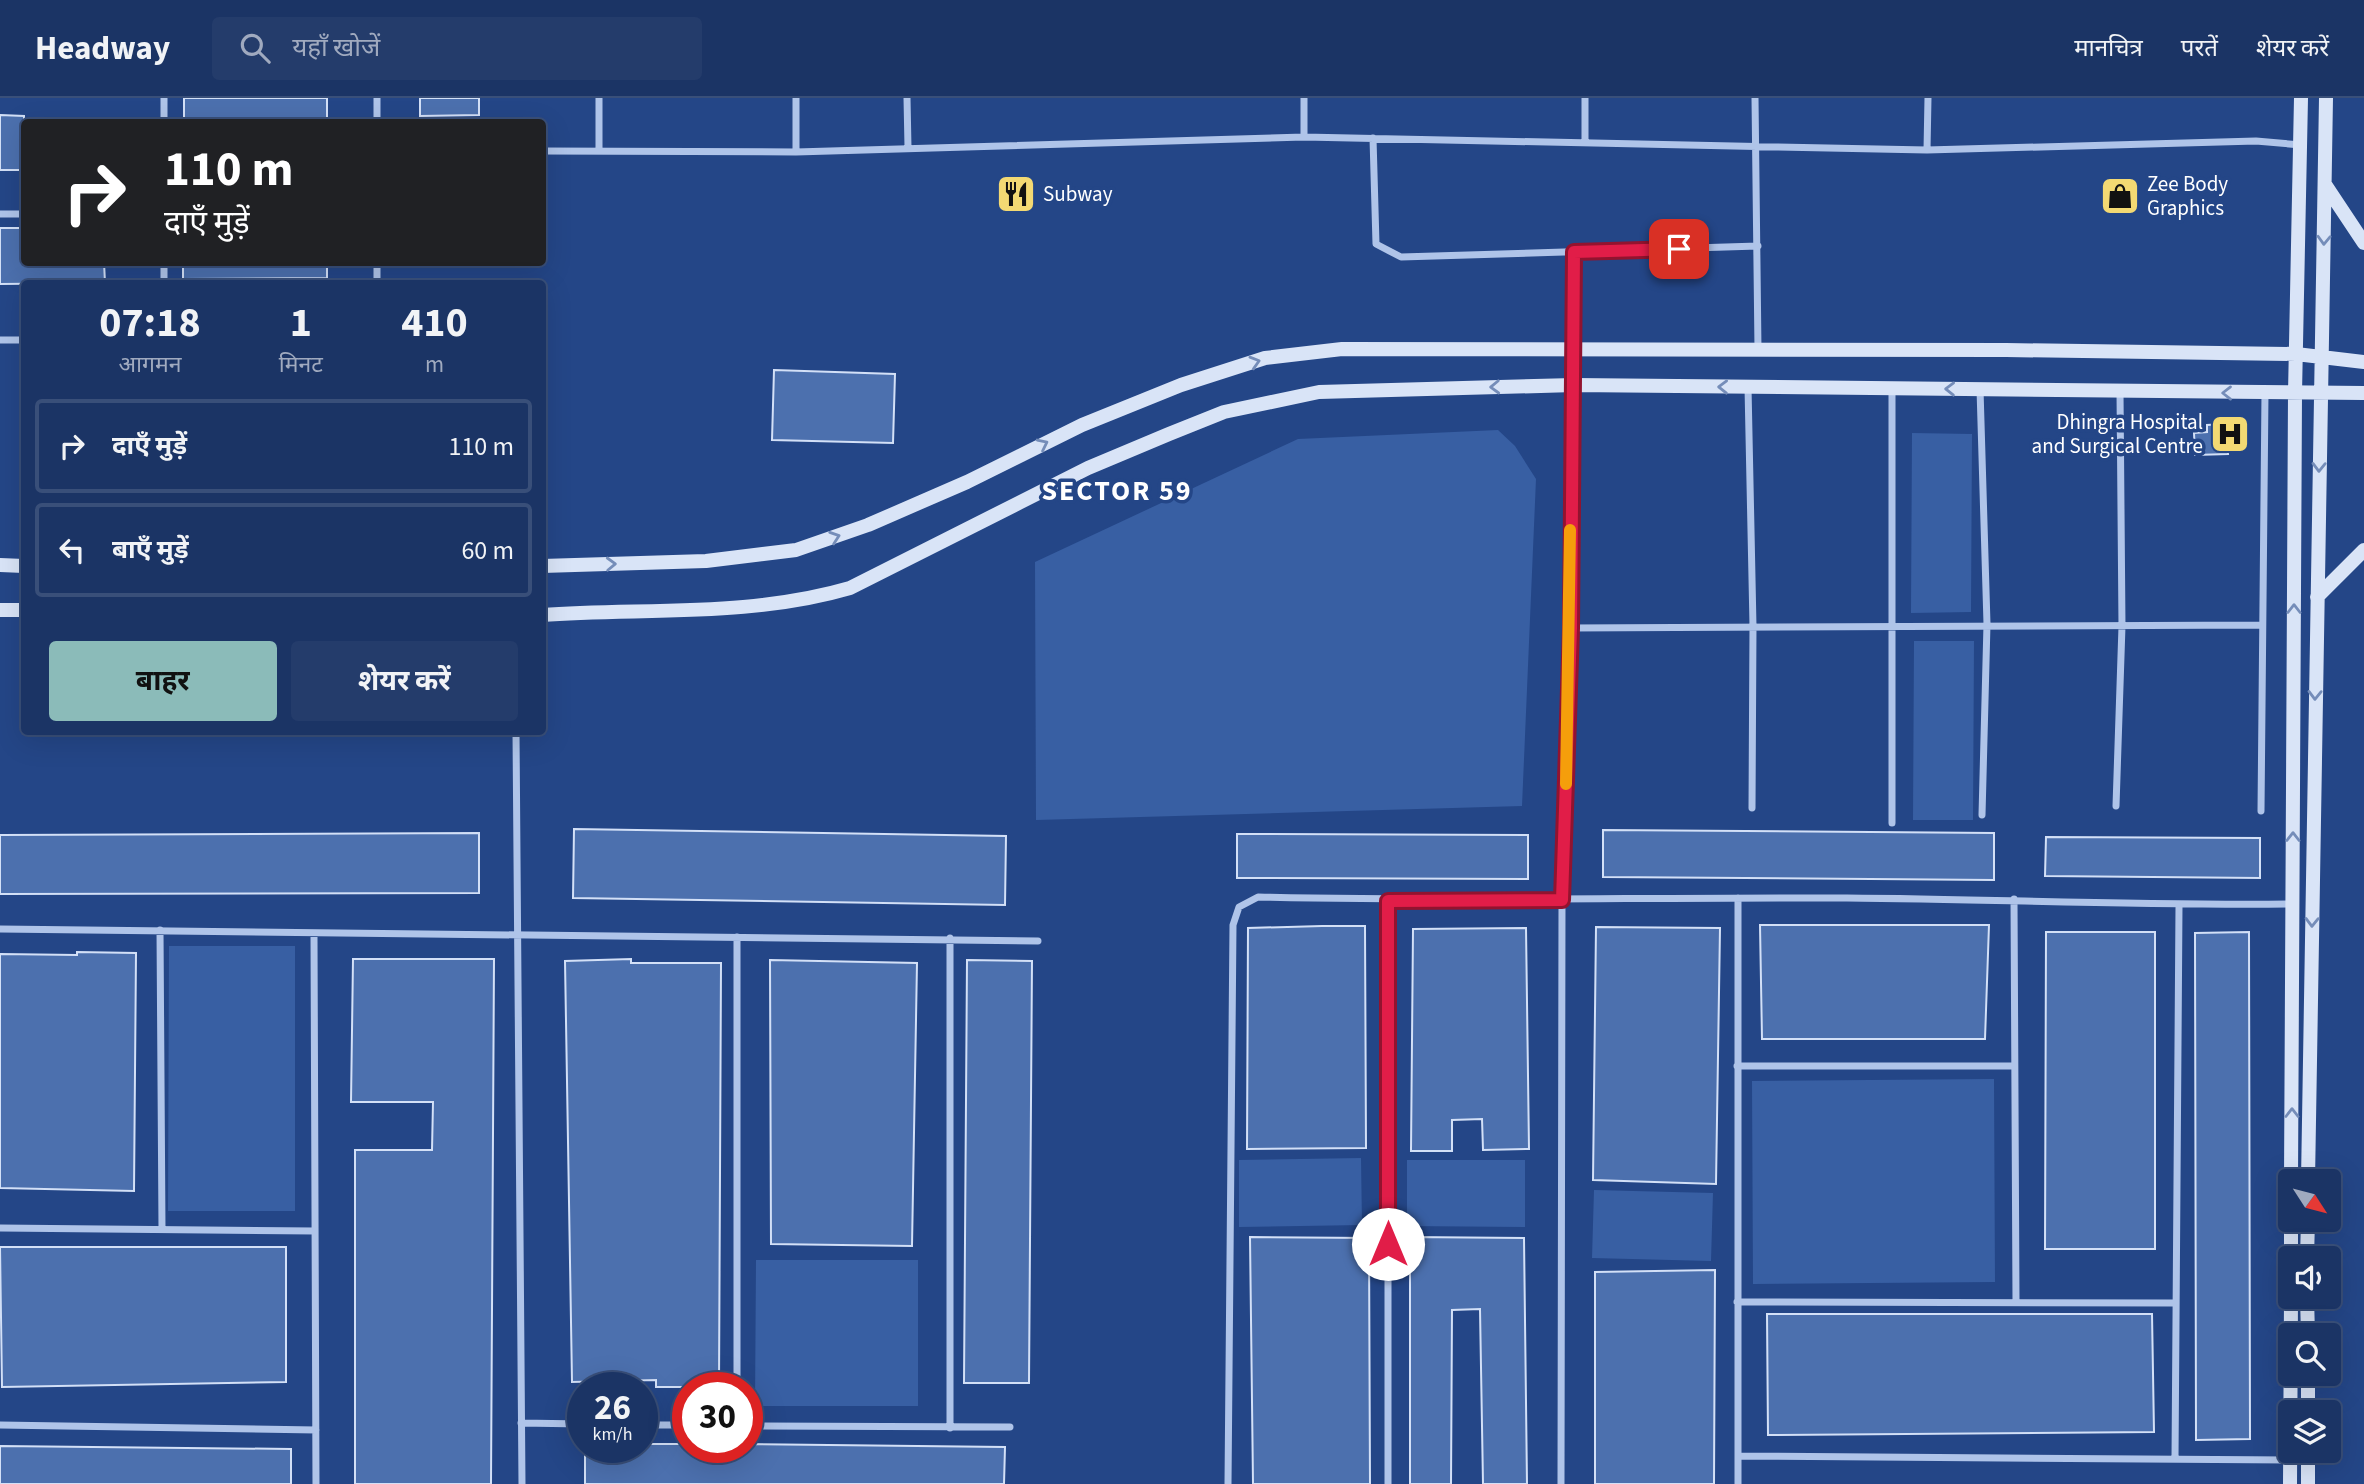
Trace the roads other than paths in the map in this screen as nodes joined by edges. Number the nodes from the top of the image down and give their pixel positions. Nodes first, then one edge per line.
1 (164, 98) edge
2 (377, 98) edge
3 (598, 98) edge
4 (796, 98) edge
5 (907, 98) edge
6 (1304, 98) edge
7 (1586, 98) edge
8 (1755, 98) edge
9 (1928, 98) edge
10 (2301, 98) edge
11 (2326, 98) edge
12 (164, 119) edge
13 (377, 119) edge
14 (1304, 137) junction
15 (1373, 138) junction
16 (1585, 141) junction
17 (1756, 145) junction
18 (2302, 145) junction
19 (908, 146) junction
20 (599, 149) junction
21 (1927, 150) junction
22 (546, 152) edge
23 (796, 152) junction
24 (2326, 186) junction
25 (0, 214) edge
26 (21, 214) edge
27 (2364, 243) edge
28 (1758, 246) junction
29 (1574, 252) junction
30 (0, 340) edge
31 (21, 340) edge
32 (1575, 349) junction
33 (1758, 349) junction
34 (2296, 354) junction
35 (2320, 355) junction
36 (2364, 362) edge
37 (1574, 385) junction
38 (1748, 387) junction
39 (1892, 388) junction
40 (1980, 389) junction
41 (2120, 392) junction
42 (2320, 392) junction
43 (2265, 393) junction
44 (2295, 393) junction
45 (2364, 393) edge
46 (2364, 550) edge
47 (0, 565) edge
48 (21, 566) edge
49 (546, 566) edge
50 (2317, 597) junction
51 (0, 610) edge
52 (21, 610) edge
53 (546, 615) edge
54 (1987, 624) junction
55 (1893, 625) junction
56 (2262, 625) junction
57 (1753, 626) junction
58 (2122, 626) junction
59 (1571, 628) junction
60 (516, 735) edge
61 (2116, 806) dead end
62 (1752, 808) dead end
63 (2261, 811) dead end
64 (1982, 815) dead end
65 (1892, 823) dead end
66 (1738, 898) junction
67 (2014, 899) junction
68 (1562, 900) junction
69 (1388, 901) junction
70 (2293, 904) junction
71 (2179, 906) junction
72 (0, 929) edge
73 (160, 930) junction
74 (314, 934) junction
75 (517, 935) junction
76 (737, 937) junction
77 (950, 938) junction
78 (1038, 940) dead end
79 (1737, 1066) junction
80 (2013, 1066) junction
81 (2291, 1169) edge
82 (2308, 1169) edge
83 (0, 1227) edge
84 (162, 1228) junction
85 (315, 1231) junction
86 (1737, 1301) junction
87 (2016, 1302) junction
88 (2176, 1303) junction
89 (2291, 1309) edge
90 (737, 1372) edge
91 (2290, 1400) edge
92 (521, 1423) junction
93 (0, 1424) edge
94 (567, 1424) edge
95 (763, 1426) edge
96 (1010, 1427) dead end
97 (950, 1428) junction
98 (316, 1430) junction
99 (1738, 1456) junction
100 (2175, 1459) junction
101 (2278, 1460) edge
102 (2290, 1463) edge
103 (2308, 1463) edge
104 (316, 1484) edge
105 (522, 1484) edge
106 (1228, 1484) edge
107 (1388, 1484) edge
108 (1562, 1484) edge
109 (1738, 1484) edge
110 (2290, 1484) edge
111 (2308, 1484) edge

1 - 12 street
2 - 13 street
3 - 20 street
4 - 23 street
5 - 19 street
6 - 14 street
7 - 16 street
8 - 17 street
9 - 21 street
10 - 18 street
11 - 24 street
14 - 15 street
14 - 19 street
15 - 16 street
15 - 29 street
16 - 17 street
17 - 21 street
17 - 28 street
18 - 21 street
18 - 34 street
19 - 23 street
20 - 22 street
20 - 23 street
24 - 27 street
24 -> 35 street
25 - 26 street
28 - 29 street
28 - 33 street
29 - 32 street
30 - 31 street
32 - 33 street
32 - 37 street
49 -> 32 street
33 - 34 street
34 - 35 street
34 - 44 street
35 - 36 street
35 - 42 street
38 -> 37 street
37 -> 53 street
37 - 59 street
38 - 39 street
38 - 57 street
40 -> 39 street
39 - 55 street
40 - 41 street
40 - 54 street
43 -> 41 street
41 - 58 street
42 - 44 street
42 - 45 street
42 -> 50 street
43 - 44 street
43 - 56 street
70 -> 44 street
46 - 50 street
47 - 48 street
50 -> 82 street
51 - 52 street
54 - 55 street
54 - 58 street
54 - 64 street
55 - 57 street
55 - 65 street
56 - 58 street
56 - 63 street
57 - 59 street
57 - 62 street
58 - 61 street
59 - 68 street
60 - 75 street
66 - 67 street
66 - 68 street
66 - 79 street
67 - 71 street
67 - 80 street
68 - 69 street
68 - 108 street
69 - 106 street
69 - 107 street
70 - 71 street
81 -> 70 street
71 - 88 street
72 - 73 street
73 - 74 street
73 - 84 street
74 - 75 street
74 - 85 street
75 - 76 street
75 - 92 street
76 - 77 street
76 - 90 street
77 - 78 street
77 - 97 street
79 - 80 street
79 - 86 street
80 - 87 street
83 - 84 street
84 - 85 street
85 - 98 street
86 - 87 street
86 - 99 street
87 - 88 street
88 - 100 street
89 - 91 street
92 - 94 street
92 - 105 street
93 - 98 street
95 - 97 street
96 - 97 street
98 - 104 street
99 - 100 street
99 - 109 street
100 - 101 street
102 - 110 street
103 - 111 street

